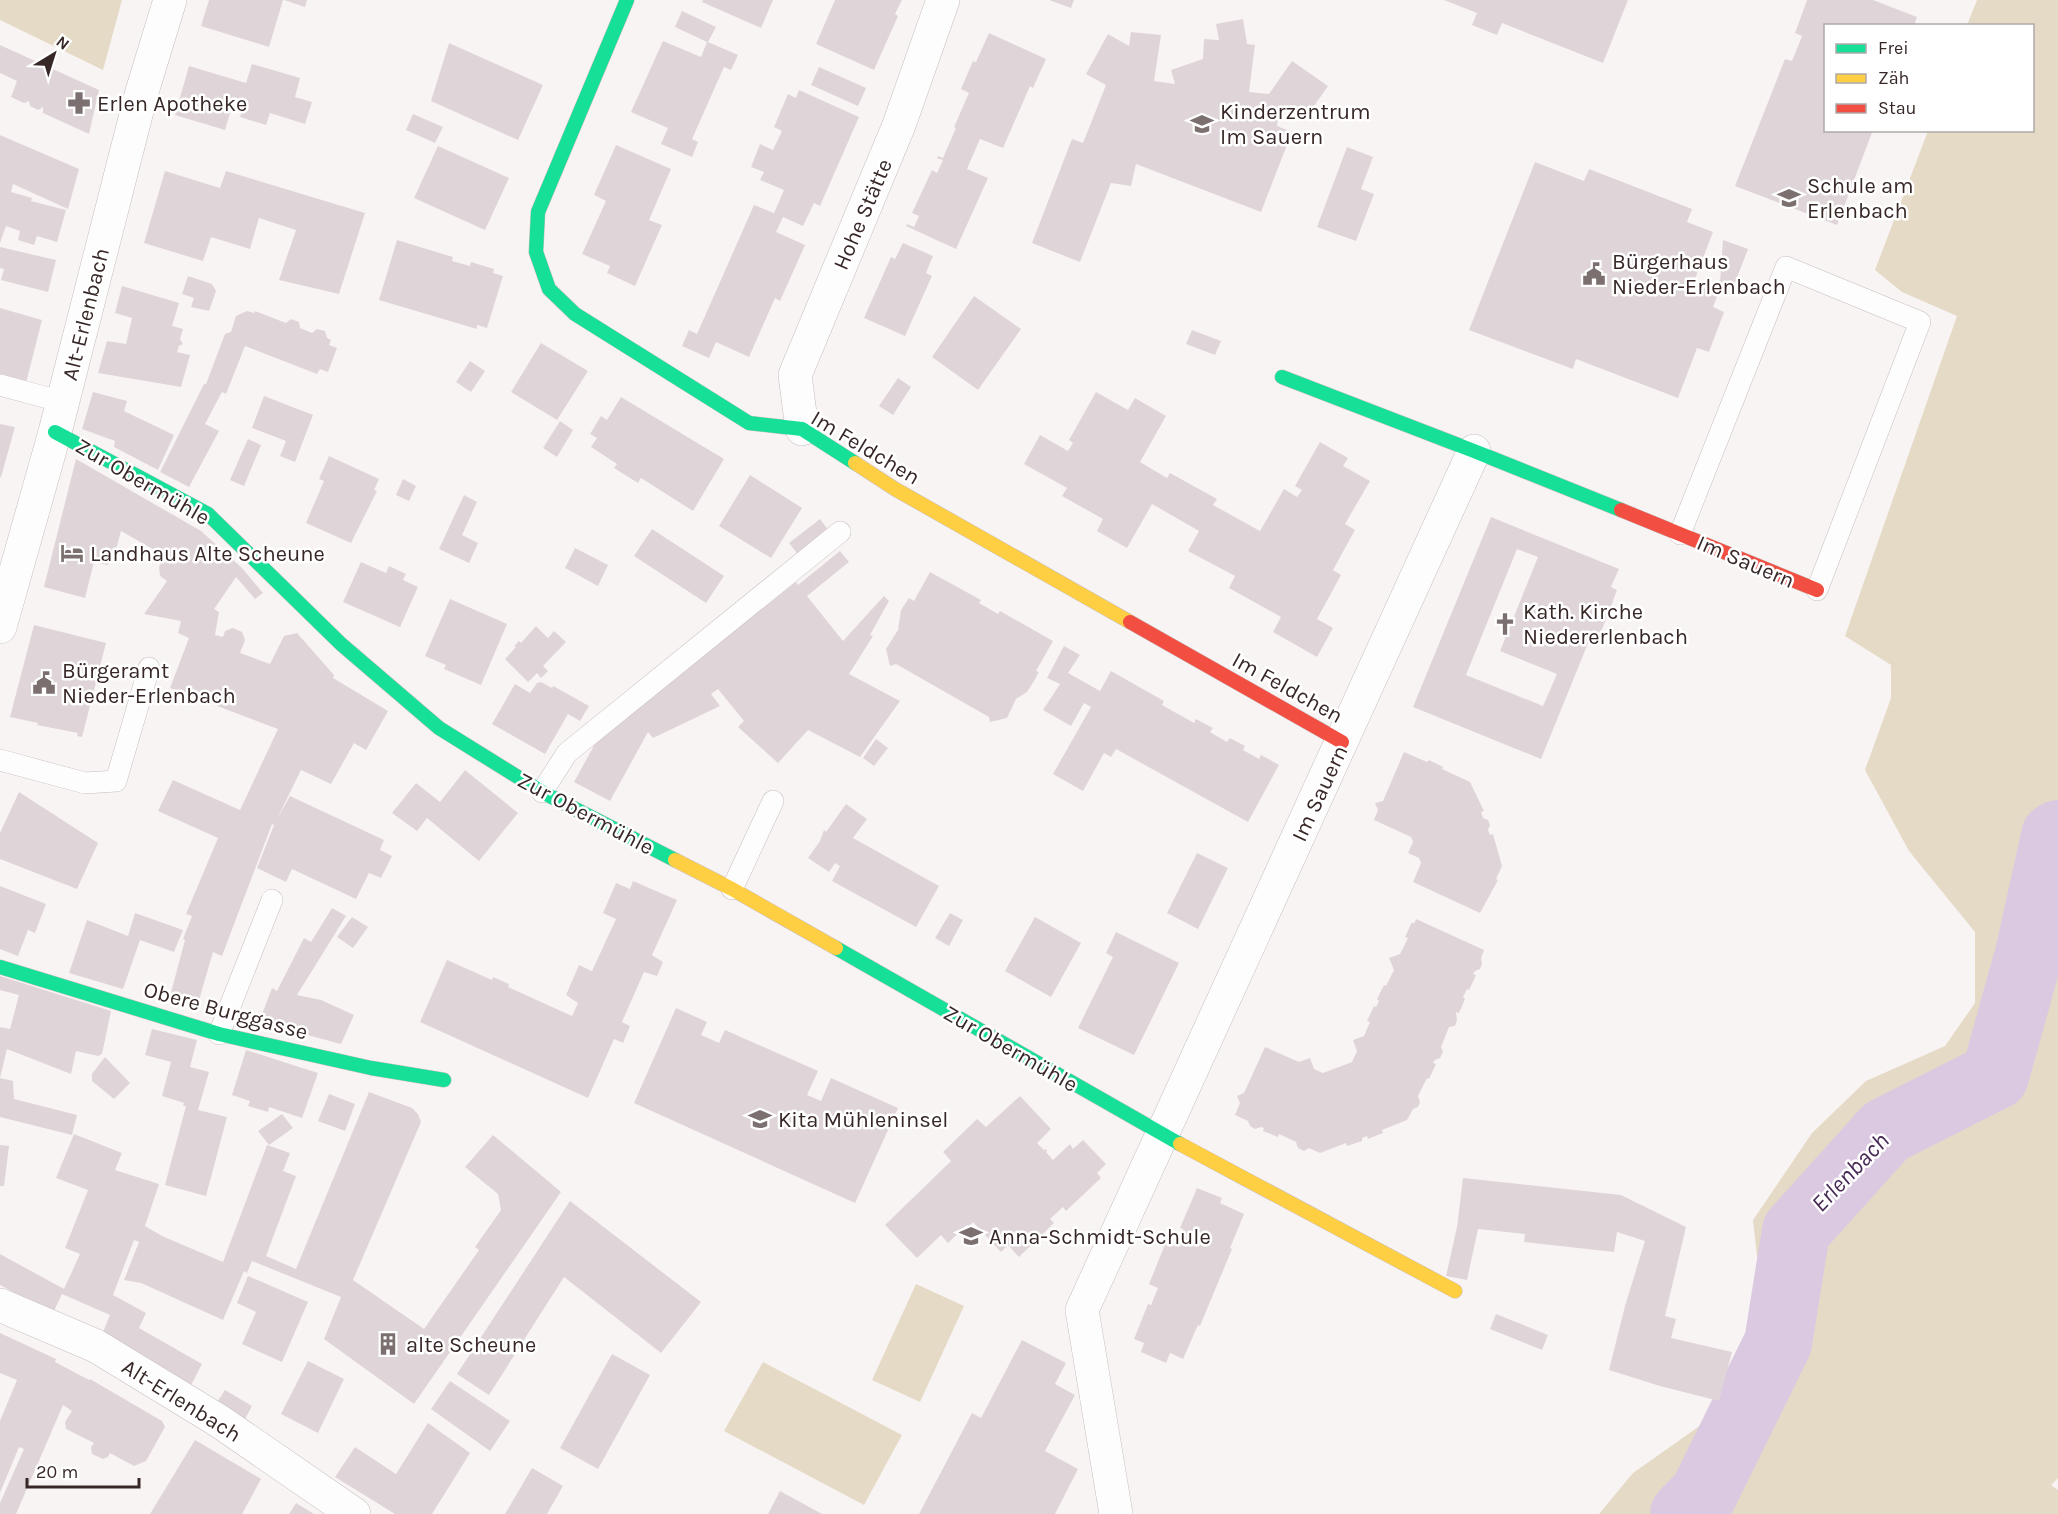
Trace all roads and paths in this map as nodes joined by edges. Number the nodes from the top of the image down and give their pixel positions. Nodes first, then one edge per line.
1 (170, 0) edge
2 (627, 0) edge
3 (943, 0) edge
4 (1282, 377) dead end
5 (0, 385) edge
6 (59, 417) junction
7 (802, 429) junction
8 (1474, 451) junction
9 (840, 532) dead end
10 (1680, 534) junction
11 (1817, 590) joint
12 (0, 627) edge
13 (149, 668) dead end
14 (1342, 742) junction
15 (0, 760) edge
16 (542, 792) junction
17 (773, 801) dead end
18 (732, 889) junction
19 (272, 900) dead end
20 (0, 967) edge
21 (219, 1034) junction
22 (444, 1080) dead end
23 (1162, 1134) junction
24 (1455, 1291) dead end
25 (0, 1305) edge
26 (354, 1514) edge
27 (1116, 1514) edge

1 - 6 street, Alt-Erlenbach
2 - 7 street, Im Feldchen
3 - 7 street, Hohe Stätte
4 - 8 street, Im Sauern
5 - 6 lane
6 - 12 street, Alt-Erlenbach
6 - 16 street, Zur Obermühle
7 - 14 street, Im Feldchen
8 - 10 street, Im Sauern
8 - 14 street, Im Sauern
9 - 16 lane
10 - 11 street, Im Sauern
10 - 11 lane
13 - 15 lane
14 - 23 street, Im Sauern
16 - 18 street, Zur Obermühle
17 - 18 lane
18 - 23 street, Zur Obermühle
19 - 21 lane
20 - 21 street, Obere Burggasse
21 - 22 street, Obere Burggasse
23 - 24 street, Zur Obermühle
23 - 27 street
25 - 26 street, Alt-Erlenbach

